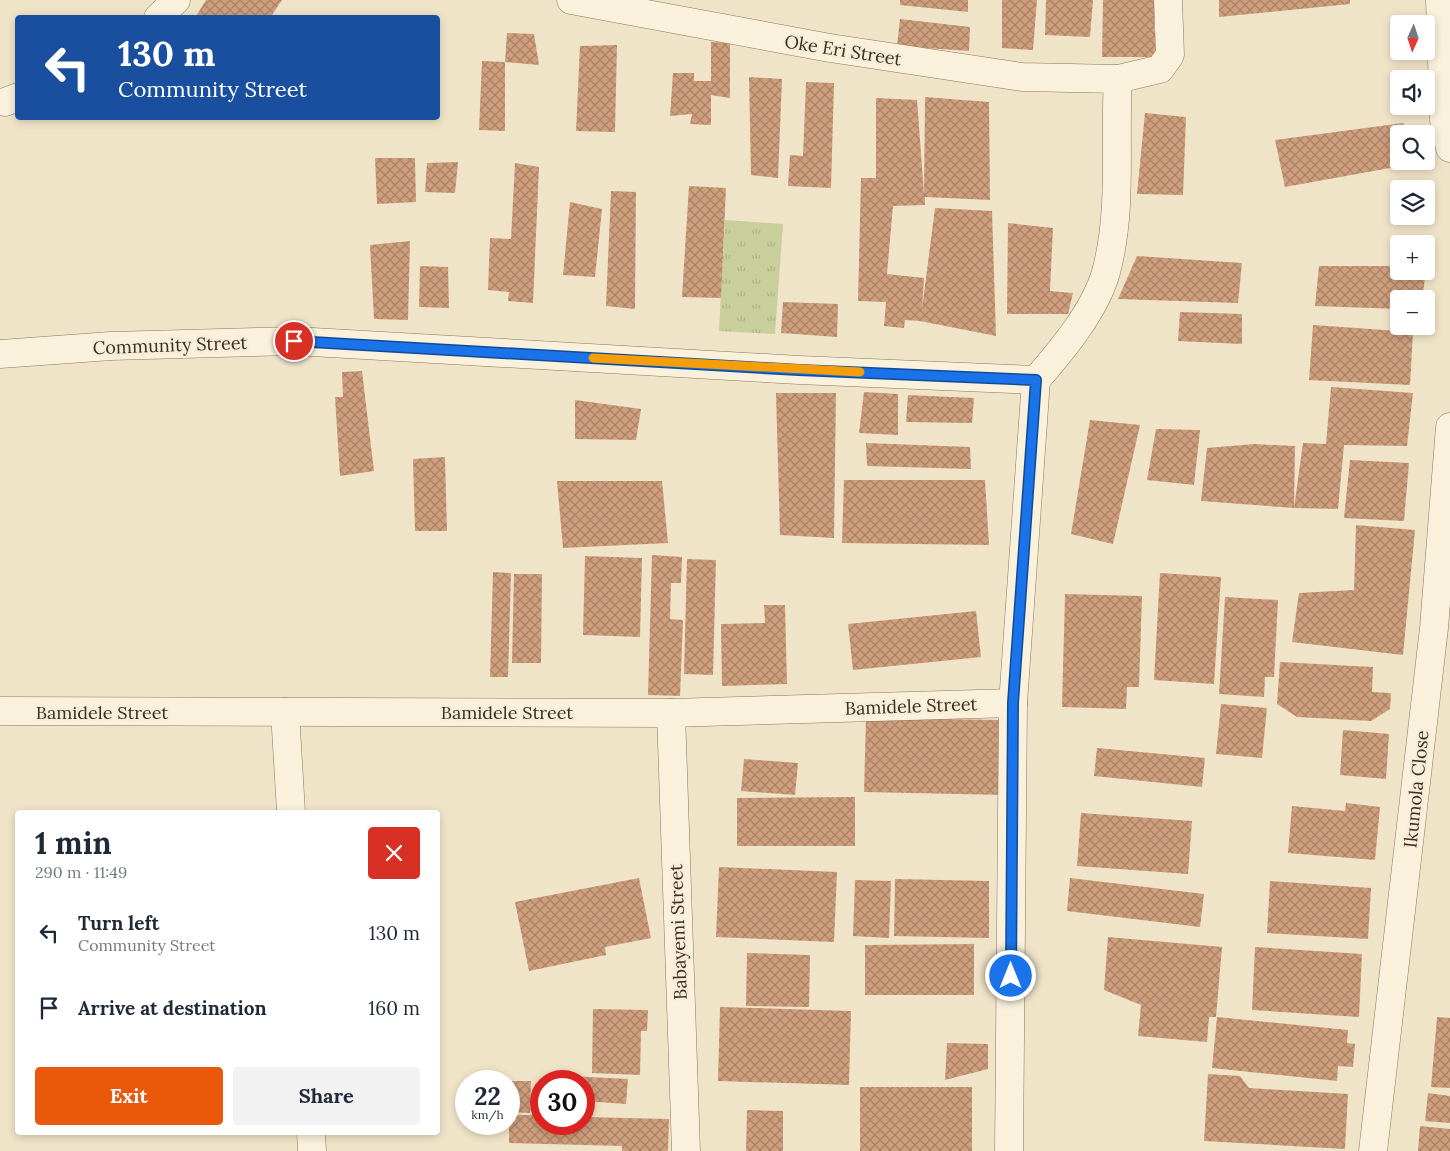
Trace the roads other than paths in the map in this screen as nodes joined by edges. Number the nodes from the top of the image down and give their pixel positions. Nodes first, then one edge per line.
1 (176, 0) edge
2 (572, 0) edge
3 (1168, 0) edge
4 (1440, 0) edge
5 (161, 15) edge
6 (1118, 79) junction
7 (1450, 148) edge
8 (0, 354) edge
9 (1036, 380) junction
10 (1450, 427) edge
11 (1013, 703) junction
12 (0, 711) edge
13 (285, 712) junction
14 (672, 712) junction
15 (291, 810) edge
16 (311, 1135) edge
17 (312, 1151) edge
18 (686, 1151) edge
19 (1009, 1151) edge
20 (1373, 1151) edge

1 - 5 street
2 - 6 street, Oke Eri Street
3 - 6 street, Oke Eri Street
4 - 7 street
6 - 9 street
8 - 9 street, Community Street
9 - 11 street
10 - 20 street, Ikumola Close
11 - 14 street, Bamidele Street
11 - 19 street
12 - 13 street, Bamidele Street
13 - 14 street, Bamidele Street
13 - 15 street
14 - 18 street, Babayemi Street
16 - 17 street

